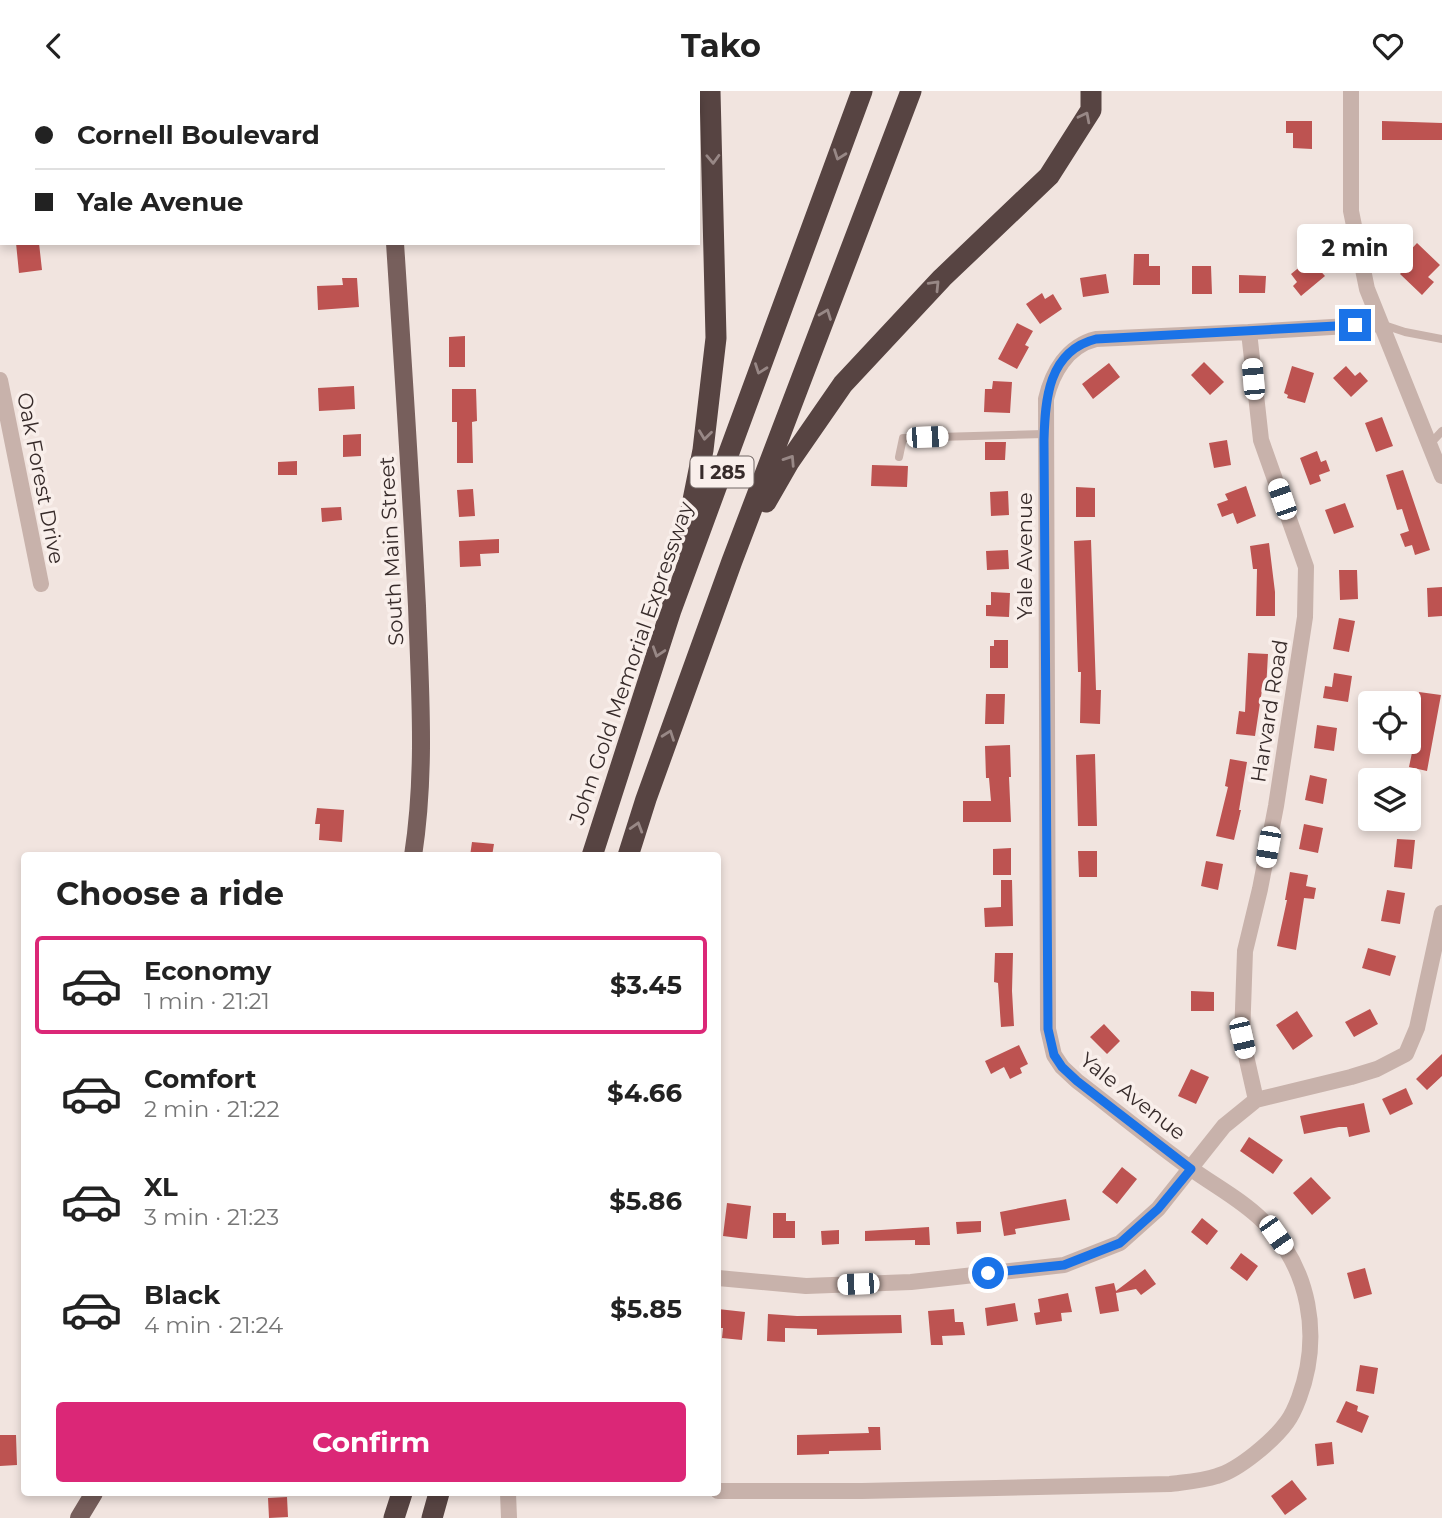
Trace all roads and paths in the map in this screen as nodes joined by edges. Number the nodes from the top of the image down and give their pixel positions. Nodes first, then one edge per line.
1 (710, 91) edge
2 (862, 91) edge
3 (911, 91) edge
4 (1091, 91) edge
5 (1351, 91) edge
6 (395, 245) edge
7 (1381, 324) junction
8 (1249, 333) junction
9 (1442, 339) edge
10 (0, 380) edge
11 (1442, 431) edge
12 (1044, 434) junction
13 (1429, 444) junction
14 (899, 457) dead end
15 (1442, 476) edge
16 (732, 561) junction
17 (41, 584) dead end
18 (671, 610) junction
19 (414, 852) edge
20 (593, 852) edge
21 (629, 852) edge
22 (1442, 913) edge
23 (1256, 1100) junction
24 (1191, 1169) junction
25 (721, 1278) edge
26 (721, 1491) edge
27 (92, 1496) edge
28 (401, 1496) edge
29 (438, 1496) edge
30 (508, 1496) edge
31 (79, 1518) edge
32 (394, 1518) edge
33 (432, 1518) edge
34 (509, 1518) edge

1 -> 18 highway
2 -> 18 highway, John Gold Memorial Expressway / I 285
16 -> 3 highway, I 285
16 -> 4 highway
5 - 7 street
6 - 19 main road, South Main Street
7 - 8 street, Yale Avenue
7 - 9 lane
7 - 13 street
8 - 12 street, Yale Avenue
8 - 23 street, Harvard Road
10 - 17 street, Oak Forest Drive
11 - 13 lane
12 - 14 lane
12 - 24 street, Yale Avenue
13 - 15 street
21 -> 16 highway, I 285
18 -> 20 highway, John Gold Memorial Expressway / I 285
22 - 23 street
23 - 24 street
24 - 25 street
24 - 26 street, Yale Avenue
27 - 31 main road
28 - 32 highway
29 - 33 highway
30 - 34 street

